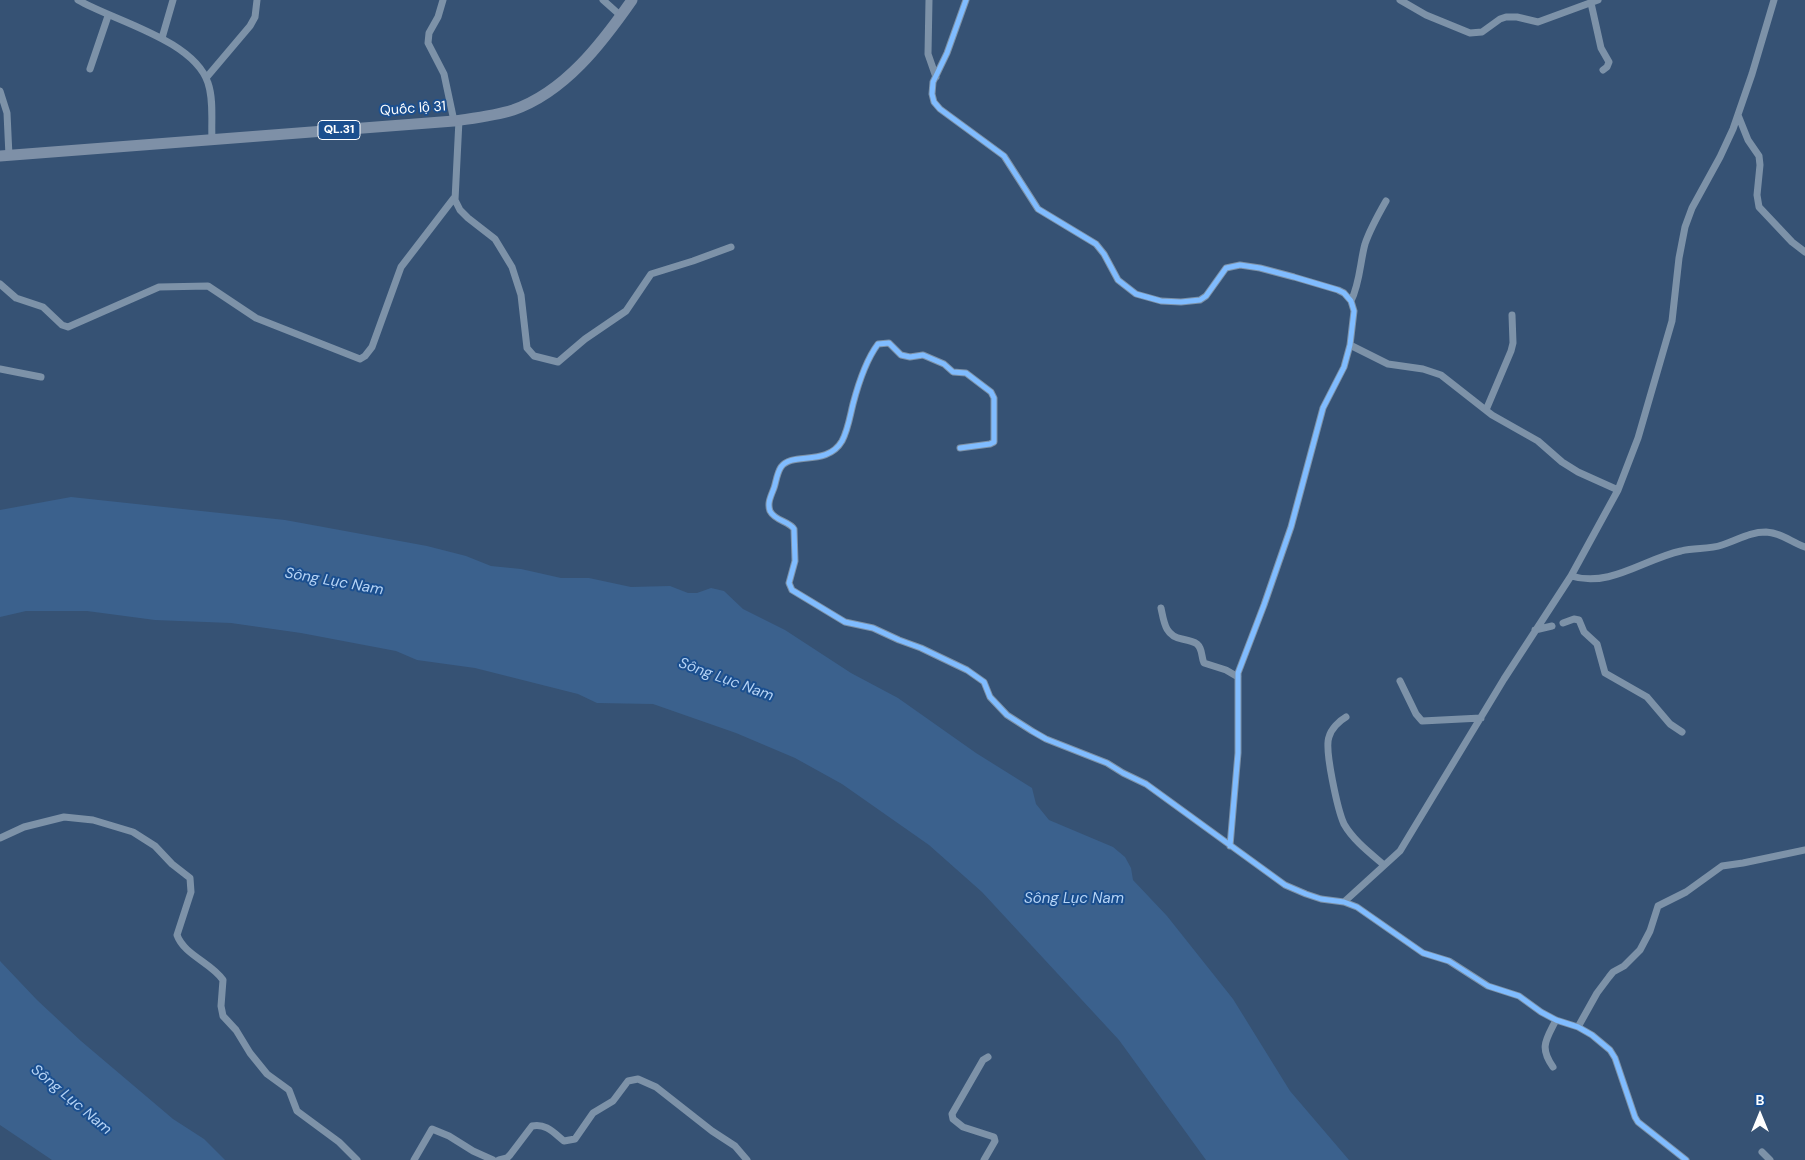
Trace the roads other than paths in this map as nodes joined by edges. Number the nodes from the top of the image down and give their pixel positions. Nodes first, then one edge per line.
1 (78, 0) edge
2 (173, 0) edge
3 (257, 0) edge
4 (443, 0) edge
5 (602, 0) edge
6 (632, 0) edge
7 (929, 0) edge
8 (966, 0) edge
9 (1400, 0) edge
10 (1774, 0) edge
11 (1595, 2) edge
12 (108, 16) junction
13 (621, 16) junction
14 (162, 38) junction
15 (90, 69) dead end
16 (1603, 70) dead end
17 (936, 76) junction
18 (206, 78) junction
19 (0, 91) edge
20 (1738, 115) junction
21 (456, 121) junction
22 (212, 140) junction
23 (5, 156) edge
24 (454, 198) junction
25 (1386, 201) dead end
26 (731, 247) dead end
27 (1805, 252) edge
28 (0, 284) edge
29 (1351, 301) junction
30 (1512, 316) dead end
31 (1350, 345) junction
32 (0, 369) edge
33 (41, 377) dead end
34 (1486, 410) junction
35 (960, 448) dead end
36 (1618, 490) junction
37 (1805, 547) edge
38 (1570, 576) junction
39 (1161, 608) dead end
40 (1563, 623) dead end
41 (1552, 626) dead end
42 (1535, 630) junction
43 (1238, 677) junction
44 (1400, 681) dead end
45 (1346, 717) dead end
46 (1481, 718) junction
47 (1682, 732) dead end
48 (0, 838) edge
49 (1230, 846) junction
50 (1805, 850) edge
51 (1384, 865) junction
52 (1344, 902) junction
53 (1556, 1020) junction
54 (1578, 1027) junction
55 (988, 1057) dead end
56 (1553, 1067) dead end
57 (1762, 1152) dead end
58 (357, 1160) edge
59 (414, 1160) edge
60 (493, 1160) edge
61 (499, 1160) edge
62 (747, 1160) edge
63 (984, 1160) edge
64 (1686, 1160) edge
65 (1770, 1160) edge

1 - 12 street
2 - 14 street
3 - 18 street
4 - 21 street
5 - 13 street
6 - 13 highway, Quốc lộ 31 / QL.31
7 - 17 street
8 - 17 street
9 - 11 street
10 - 20 street
11 - 16 street
12 - 14 street
12 - 15 street
13 - 21 highway, Quốc lộ 31 / QL.31
14 - 18 street
17 - 29 street
18 - 22 street
19 - 23 street
20 - 27 street
20 - 36 street
21 - 22 highway, Quốc lộ 31 / QL.31
21 - 24 street
22 - 23 highway, Quốc lộ 31 / QL.31
24 - 26 street
24 - 28 street
25 - 29 street
29 - 31 street
30 - 34 street
31 - 34 street
31 - 43 street
32 - 33 street
34 - 36 street
35 - 49 street
36 - 38 street
37 - 38 street
38 - 42 street
39 - 43 street
40 - 47 street
41 - 42 street
42 - 46 street
43 - 49 street
44 - 46 street
45 - 51 street
46 - 51 street
48 - 58 street
49 - 52 street
50 - 54 street
51 - 52 street
52 - 53 street
53 - 54 street
53 - 56 street
54 - 64 street
55 - 63 street
57 - 65 street
59 - 60 street
61 - 62 street

